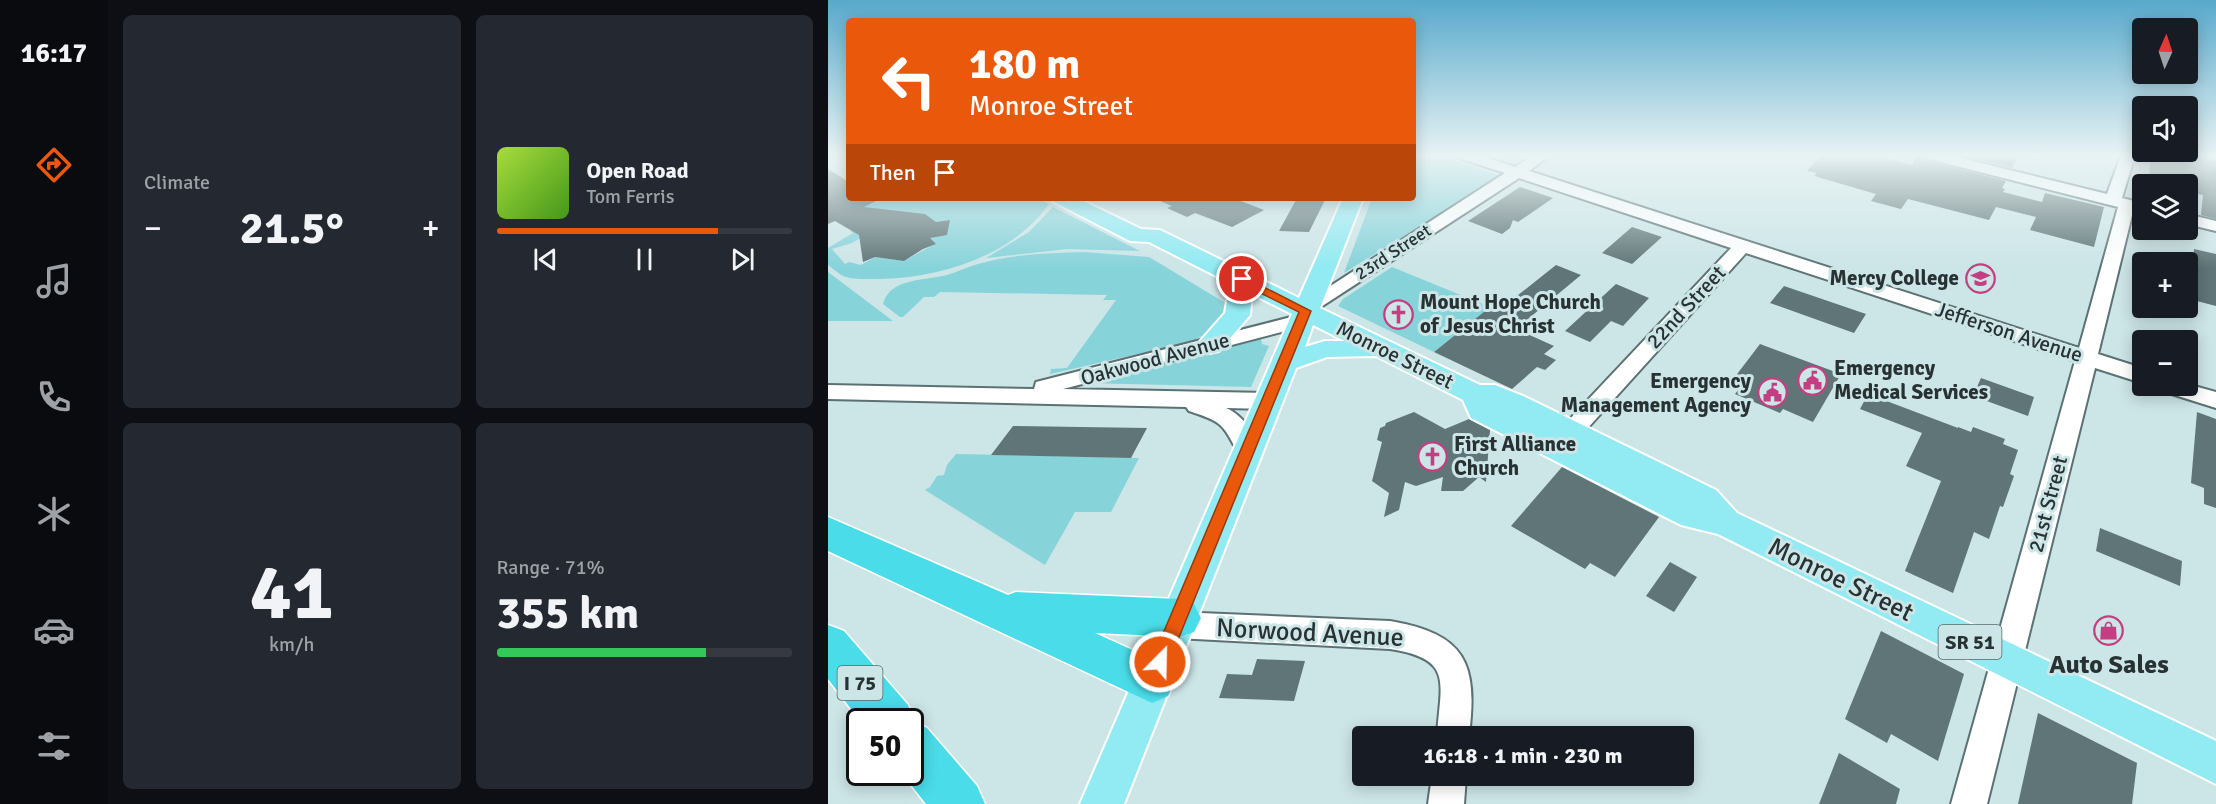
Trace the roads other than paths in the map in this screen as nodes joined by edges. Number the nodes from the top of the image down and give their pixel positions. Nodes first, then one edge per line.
1 (1487, 193) edge
2 (1578, 193) edge
3 (2081, 193) edge
4 (1067, 201) edge
5 (1100, 201) edge
6 (1352, 201) edge
7 (2127, 204) edge
8 (2198, 222) edge
9 (2216, 226) edge
10 (1152, 235) junction
11 (1743, 245) junction
12 (1242, 279) junction
13 (1303, 316) junction
14 (1210, 345) junction
15 (1383, 350) junction
16 (2086, 358) junction
17 (1283, 363) junction
18 (2132, 373) edge
19 (828, 392) edge
20 (1010, 395) junction
21 (2198, 395) edge
22 (1176, 399) junction
23 (2216, 400) edge
24 (1268, 401) junction
25 (1563, 440) junction
26 (1248, 450) junction
27 (828, 533) edge
28 (1000, 610) junction
29 (1177, 622) junction
30 (828, 645) edge
31 (2006, 660) junction
32 (1152, 681) junction
33 (880, 708) edge
34 (1454, 726) edge
35 (924, 762) edge
36 (2216, 763) edge
37 (1448, 786) edge
38 (959, 804) edge
39 (1102, 804) edge
40 (1446, 804) edge
41 (1969, 804) edge

1 - 13 street, 23rd Street
2 - 11 street, Jefferson Avenue
3 - 7 street
4 - 10 main road, Monroe Street / SR 51
5 - 10 main road, Monroe Street / SR 51
6 - 13 main road
7 - 16 street, 21st Street
8 - 9 street
10 - 12 main road, Monroe Street / SR 51
11 - 16 street, Jefferson Avenue
11 - 25 street, 22nd Street
12 - 13 main road, Monroe Street / SR 51
12 - 14 main road
13 - 14 street, Oakwood Avenue
13 - 15 main road, Monroe Street / SR 51
13 - 17 main road
14 - 20 street, Oakwood Avenue
15 - 17 main road
15 - 25 main road, Monroe Street / SR 51
16 - 18 street, Jefferson Avenue
16 - 31 street, 21st Street
17 - 24 main road
19 - 20 street, Oakwood Avenue
20 - 22 street, Oakwood Avenue
21 - 23 street
22 - 24 street, Oakwood Avenue
22 - 26 street, Oakwood Avenue
24 - 26 main road
25 - 31 main road, Monroe Street / SR 51
26 - 29 main road
27 - 28 highway
28 - 29 highway
28 - 32 highway
29 - 32 main road
29 - 34 street, Norwood Avenue
30 - 33 highway, I 75
31 - 36 main road, Monroe Street / SR 51
31 - 41 street, 21st Street
32 - 39 main road
35 - 38 highway
37 - 40 street

